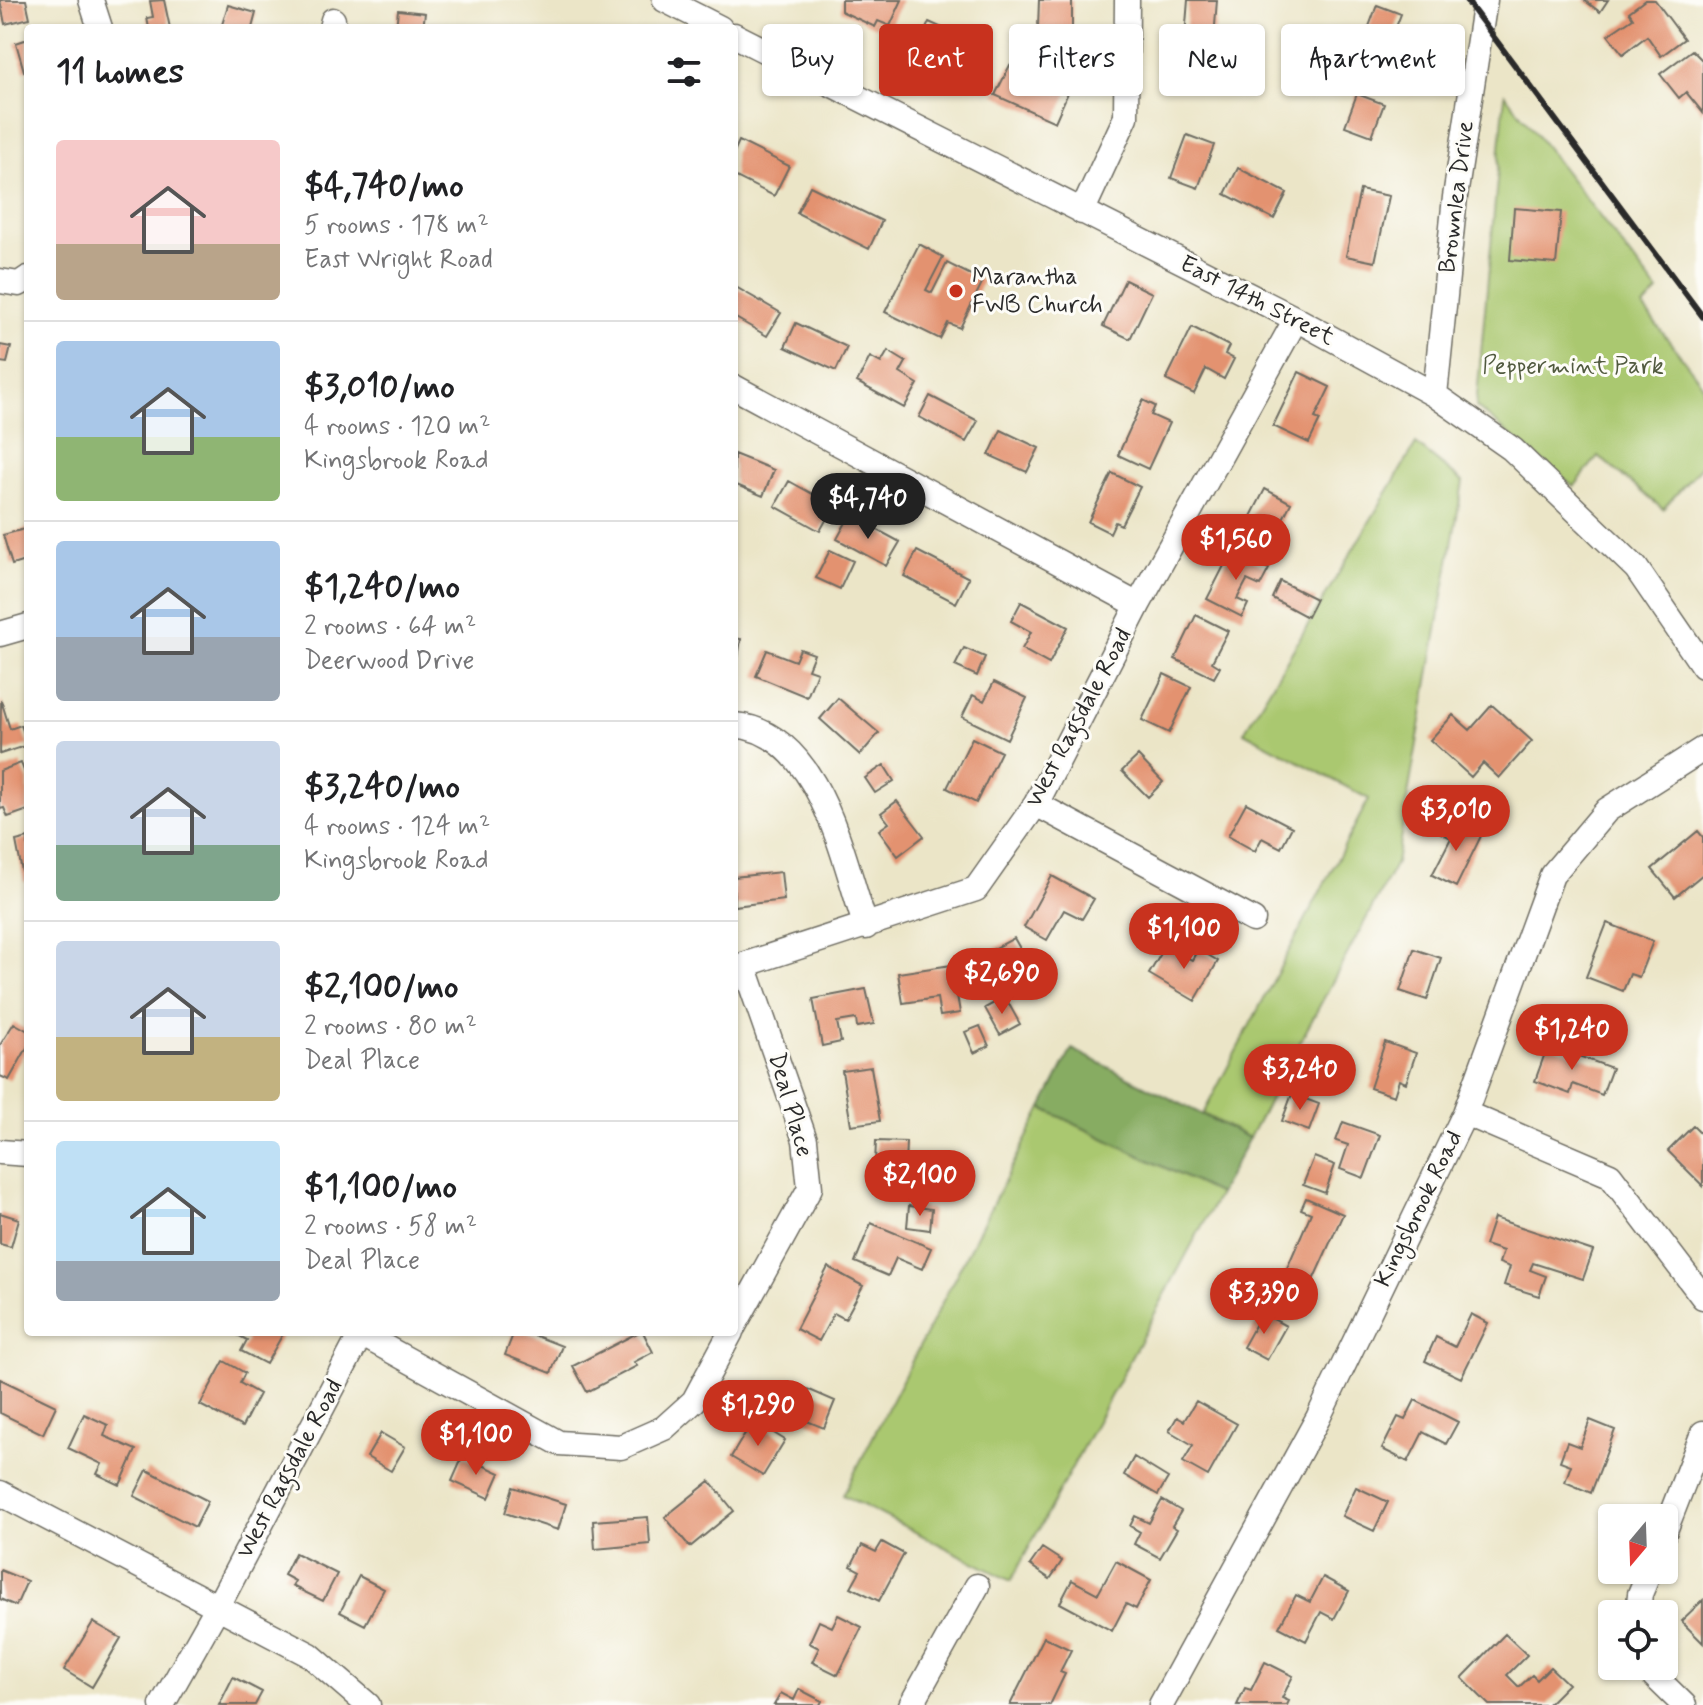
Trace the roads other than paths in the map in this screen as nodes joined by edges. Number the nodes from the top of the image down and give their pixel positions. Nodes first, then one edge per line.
1 (91, 0) edge
2 (665, 0) edge
3 (1127, 0) edge
4 (1485, 0) edge
5 (99, 24) edge
6 (712, 24) edge
7 (738, 37) edge
8 (1082, 212) junction
9 (0, 281) edge
10 (24, 281) edge
11 (1296, 319) junction
12 (738, 389) edge
13 (1435, 395) junction
14 (1138, 605) junction
15 (24, 627) edge
16 (0, 634) edge
17 (1703, 666) edge
18 (738, 725) edge
19 (1703, 749) edge
20 (1036, 804) junction
21 (1253, 920) dead end
22 (866, 927) junction
23 (739, 967) edge
24 (1465, 1113) junction
25 (0, 1152) edge
26 (24, 1154) edge
27 (1703, 1297) edge
28 (738, 1319) edge
29 (360, 1336) edge
30 (367, 1336) edge
31 (729, 1336) edge
32 (1703, 1433) edge
33 (0, 1493) edge
34 (1675, 1504) edge
35 (977, 1586) dead end
36 (218, 1606) junction
37 (1658, 1680) edge
38 (162, 1705) edge
39 (368, 1705) edge
40 (911, 1705) edge
41 (1161, 1705) edge
42 (1684, 1705) edge

1 - 5 street
2 - 6 street
3 - 8 street
4 - 13 street, Brownlea Drive
7 - 8 street, East 14th Street
8 - 11 street, East 14th Street
9 - 10 street
11 - 13 street, East 14th Street
11 - 14 street, West Ragsdale Road
12 - 14 street
13 - 17 street, East 14th Street
14 - 20 street, West Ragsdale Road
15 - 16 street
18 - 22 street
19 - 24 street, Kingsbrook Road
20 - 21 street
20 - 22 street, West Ragsdale Road
22 - 23 street, West Ragsdale Road
23 - 28 street, Deal Place
24 - 27 street
24 - 41 street, Kingsbrook Road
25 - 26 street
29 - 36 street, West Ragsdale Road
30 - 31 street
32 - 34 street
33 - 36 street
35 - 40 street
36 - 38 street, West Ragsdale Road
36 - 39 street
37 - 42 street

